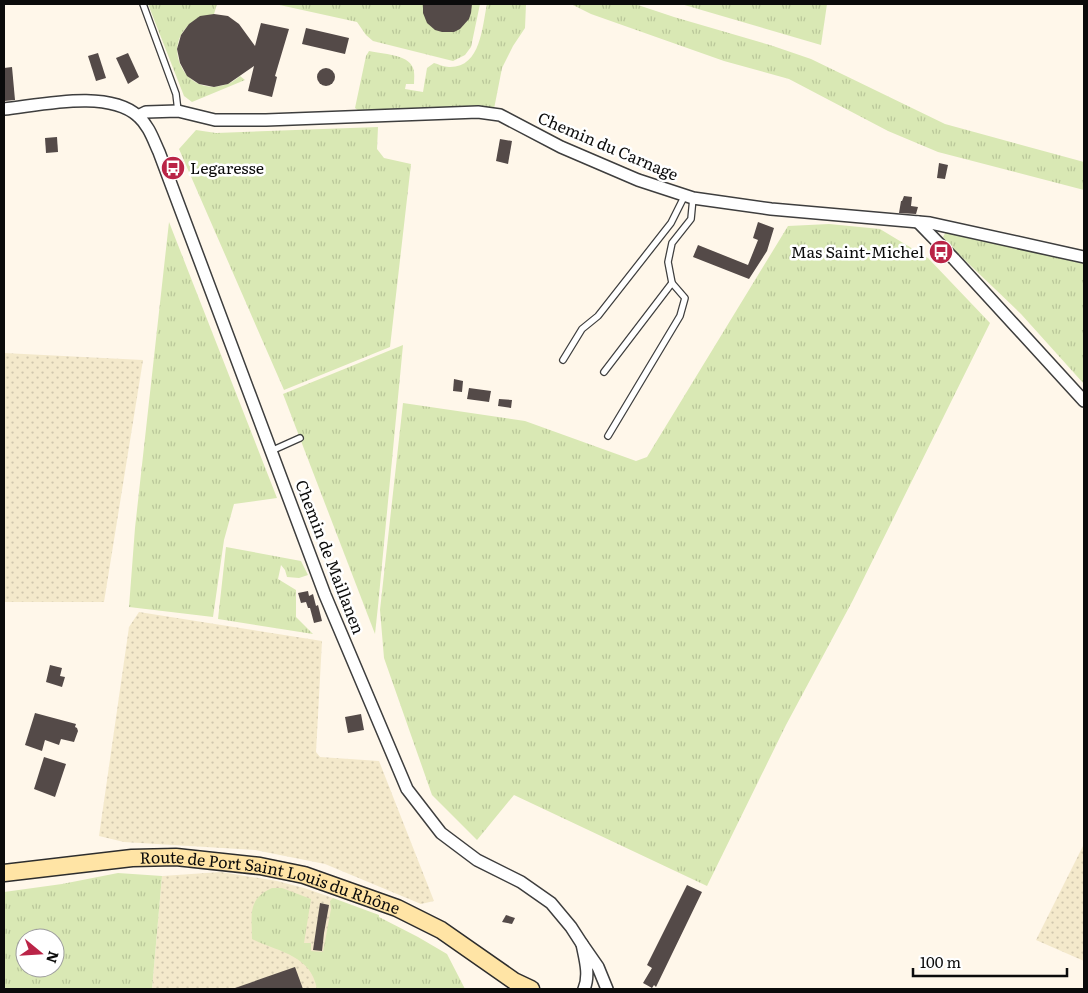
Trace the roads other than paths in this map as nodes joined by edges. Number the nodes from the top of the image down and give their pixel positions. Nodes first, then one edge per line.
1 (143, 4) edge
2 (4, 109) edge
3 (178, 110) junction
4 (138, 116) junction
5 (689, 197) junction
6 (918, 222) junction
7 (1084, 258) edge
8 (672, 283) junction
9 (563, 360) dead end
10 (604, 372) dead end
11 (1084, 401) edge
12 (608, 436) dead end
13 (300, 438) dead end
14 (271, 451) junction
15 (4, 873) edge
16 (582, 944) junction
17 (518, 985) edge
18 (531, 989) edge
19 (584, 989) edge
20 (607, 989) edge

1 - 3 lane
2 - 4 street
3 - 4 street, Chemin du Carnage
3 - 5 street, Chemin du Carnage
4 - 14 street, Chemin de Maillanen
5 - 6 street, Chemin du Carnage
5 - 8 lane
5 - 9 lane
6 - 7 street, Chemin du Carnage
6 - 11 street
8 - 10 lane
8 - 12 lane
13 - 14 lane
14 - 16 street, Chemin de Maillanen
15 - 17 main road, Route de Port Saint Louis du Rhône
16 - 19 street
16 - 20 street, Chemin de Maillanen
17 - 18 main road, Route de Port Saint Louis du Rhône

